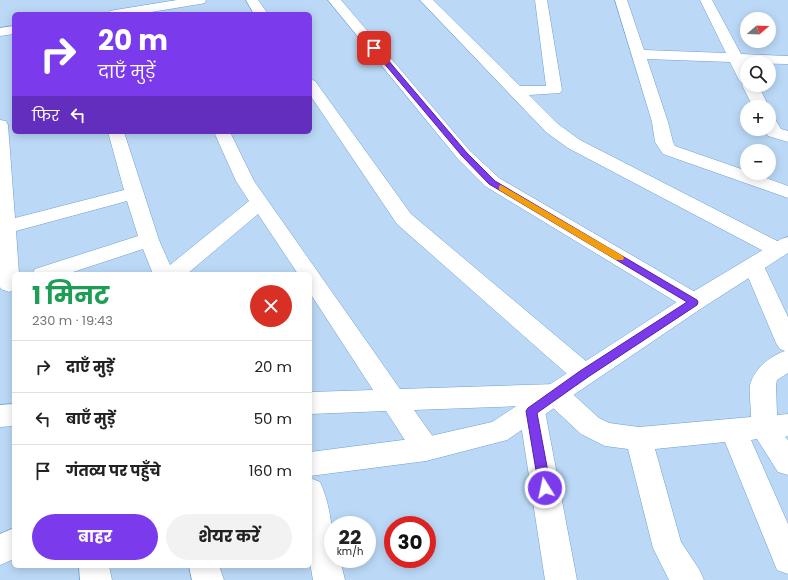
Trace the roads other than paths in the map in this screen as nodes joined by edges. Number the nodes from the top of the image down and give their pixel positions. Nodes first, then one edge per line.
1 (200, 0) edge
2 (252, 0) edge
3 (334, 0) edge
4 (426, 0) edge
5 (541, 0) edge
6 (621, 0) edge
7 (706, 0) edge
8 (164, 10) edge
9 (140, 12) edge
10 (260, 12) edge
11 (12, 30) edge
12 (0, 32) edge
13 (638, 54) junction
14 (736, 57) junction
15 (788, 60) edge
16 (740, 65) edge
17 (312, 87) edge
18 (516, 91) junction
19 (0, 125) edge
20 (776, 133) edge
21 (117, 134) edge
22 (223, 134) edge
23 (788, 137) edge
24 (788, 192) edge
25 (135, 193) junction
26 (260, 202) junction
27 (7, 227) junction
28 (149, 240) junction
29 (783, 247) edge
30 (754, 265) junction
31 (49, 272) edge
32 (163, 272) edge
33 (175, 272) edge
34 (304, 272) edge
35 (8, 284) edge
36 (312, 284) edge
37 (694, 302) junction
38 (788, 343) edge
39 (788, 360) edge
40 (584, 374) junction
41 (556, 394) junction
42 (393, 400) junction
43 (312, 403) edge
44 (532, 411) junction
45 (12, 415) edge
46 (0, 416) edge
47 (776, 426) edge
48 (733, 430) junction
49 (639, 439) junction
50 (426, 449) junction
51 (312, 464) edge
52 (788, 464) edge
53 (312, 500) edge
54 (12, 544) edge
55 (0, 550) edge
56 (788, 558) edge
57 (94, 568) edge
58 (205, 568) edge
59 (96, 580) edge
60 (208, 580) edge
61 (329, 580) edge
62 (561, 580) edge
63 (688, 580) edge

1 - 8 street
2 - 10 street
3 - 37 street
4 - 18 street
5 - 18 street
6 - 13 street
7 - 14 street
8 - 9 street
11 - 12 street
13 - 14 street
13 - 24 street
14 - 15 street
14 - 16 street
17 - 40 street
18 - 29 street
19 - 27 street
20 - 23 street
21 - 25 street
22 - 26 street
25 - 27 street
25 - 28 street
26 - 33 street
26 - 34 street
27 - 35 street
28 - 31 street
28 - 32 street
29 - 30 street
30 - 37 street
30 - 38 street
36 - 42 street
37 - 40 street
39 - 47 street
40 - 41 street
41 - 42 street
41 - 44 street
41 - 49 street
42 - 43 street
42 - 50 street
44 - 50 street
44 - 62 street
45 - 46 street
47 - 48 street
47 - 52 street
48 - 49 street
48 - 56 street
49 - 63 street
50 - 51 street
53 - 61 street
54 - 55 street
57 - 59 street
58 - 60 street

